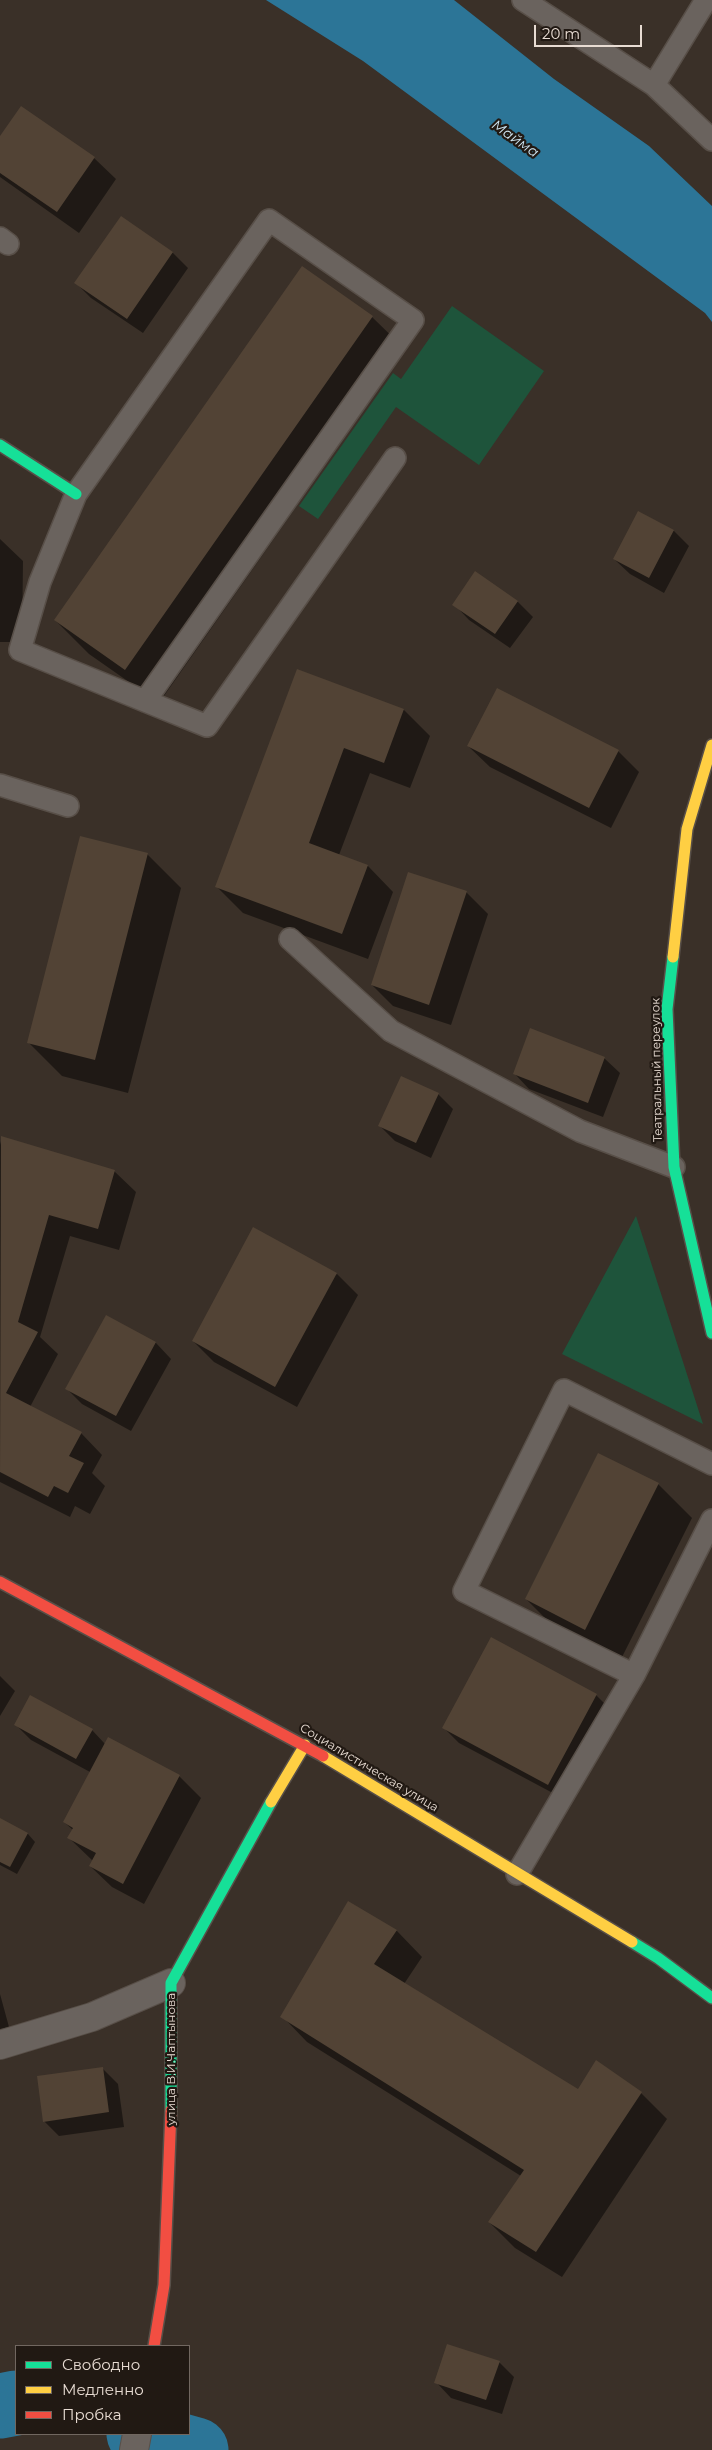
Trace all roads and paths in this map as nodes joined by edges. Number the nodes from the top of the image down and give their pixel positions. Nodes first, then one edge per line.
1 (523, 0) edge
2 (706, 0) edge
3 (654, 85) junction
4 (712, 140) edge
5 (0, 445) edge
6 (395, 458) dead end
7 (76, 494) junction
8 (145, 701) junction
9 (712, 746) edge
10 (0, 785) edge
11 (68, 806) dead end
12 (290, 939) dead end
13 (674, 1167) junction
14 (712, 1333) edge
15 (712, 1464) edge
16 (712, 1520) edge
17 (0, 1582) edge
18 (634, 1675) junction
19 (305, 1745) junction
20 (517, 1874) junction
21 (171, 1983) junction
22 (712, 1998) edge
23 (0, 2046) edge
24 (154, 2345) edge
25 (137, 2435) edge
26 (134, 2450) edge

1 - 3 lane
2 - 3 lane
3 - 4 lane
5 - 7 street
6 - 8 lane
7 - 8 lane
7 - 8 lane
9 - 13 street, Театральный переулок
10 - 11 lane
12 - 13 lane
13 - 14 street, Театральный переулок
15 - 18 lane
16 - 18 lane
17 - 19 street, Социалистическая улица
18 - 20 lane
19 - 20 street, Социалистическая улица
19 - 21 street, улица В.И.Чаптынова
20 - 22 street, Социалистическая улица
21 - 23 street
21 - 24 street, улица В.И.Чаптынова
25 - 26 street

